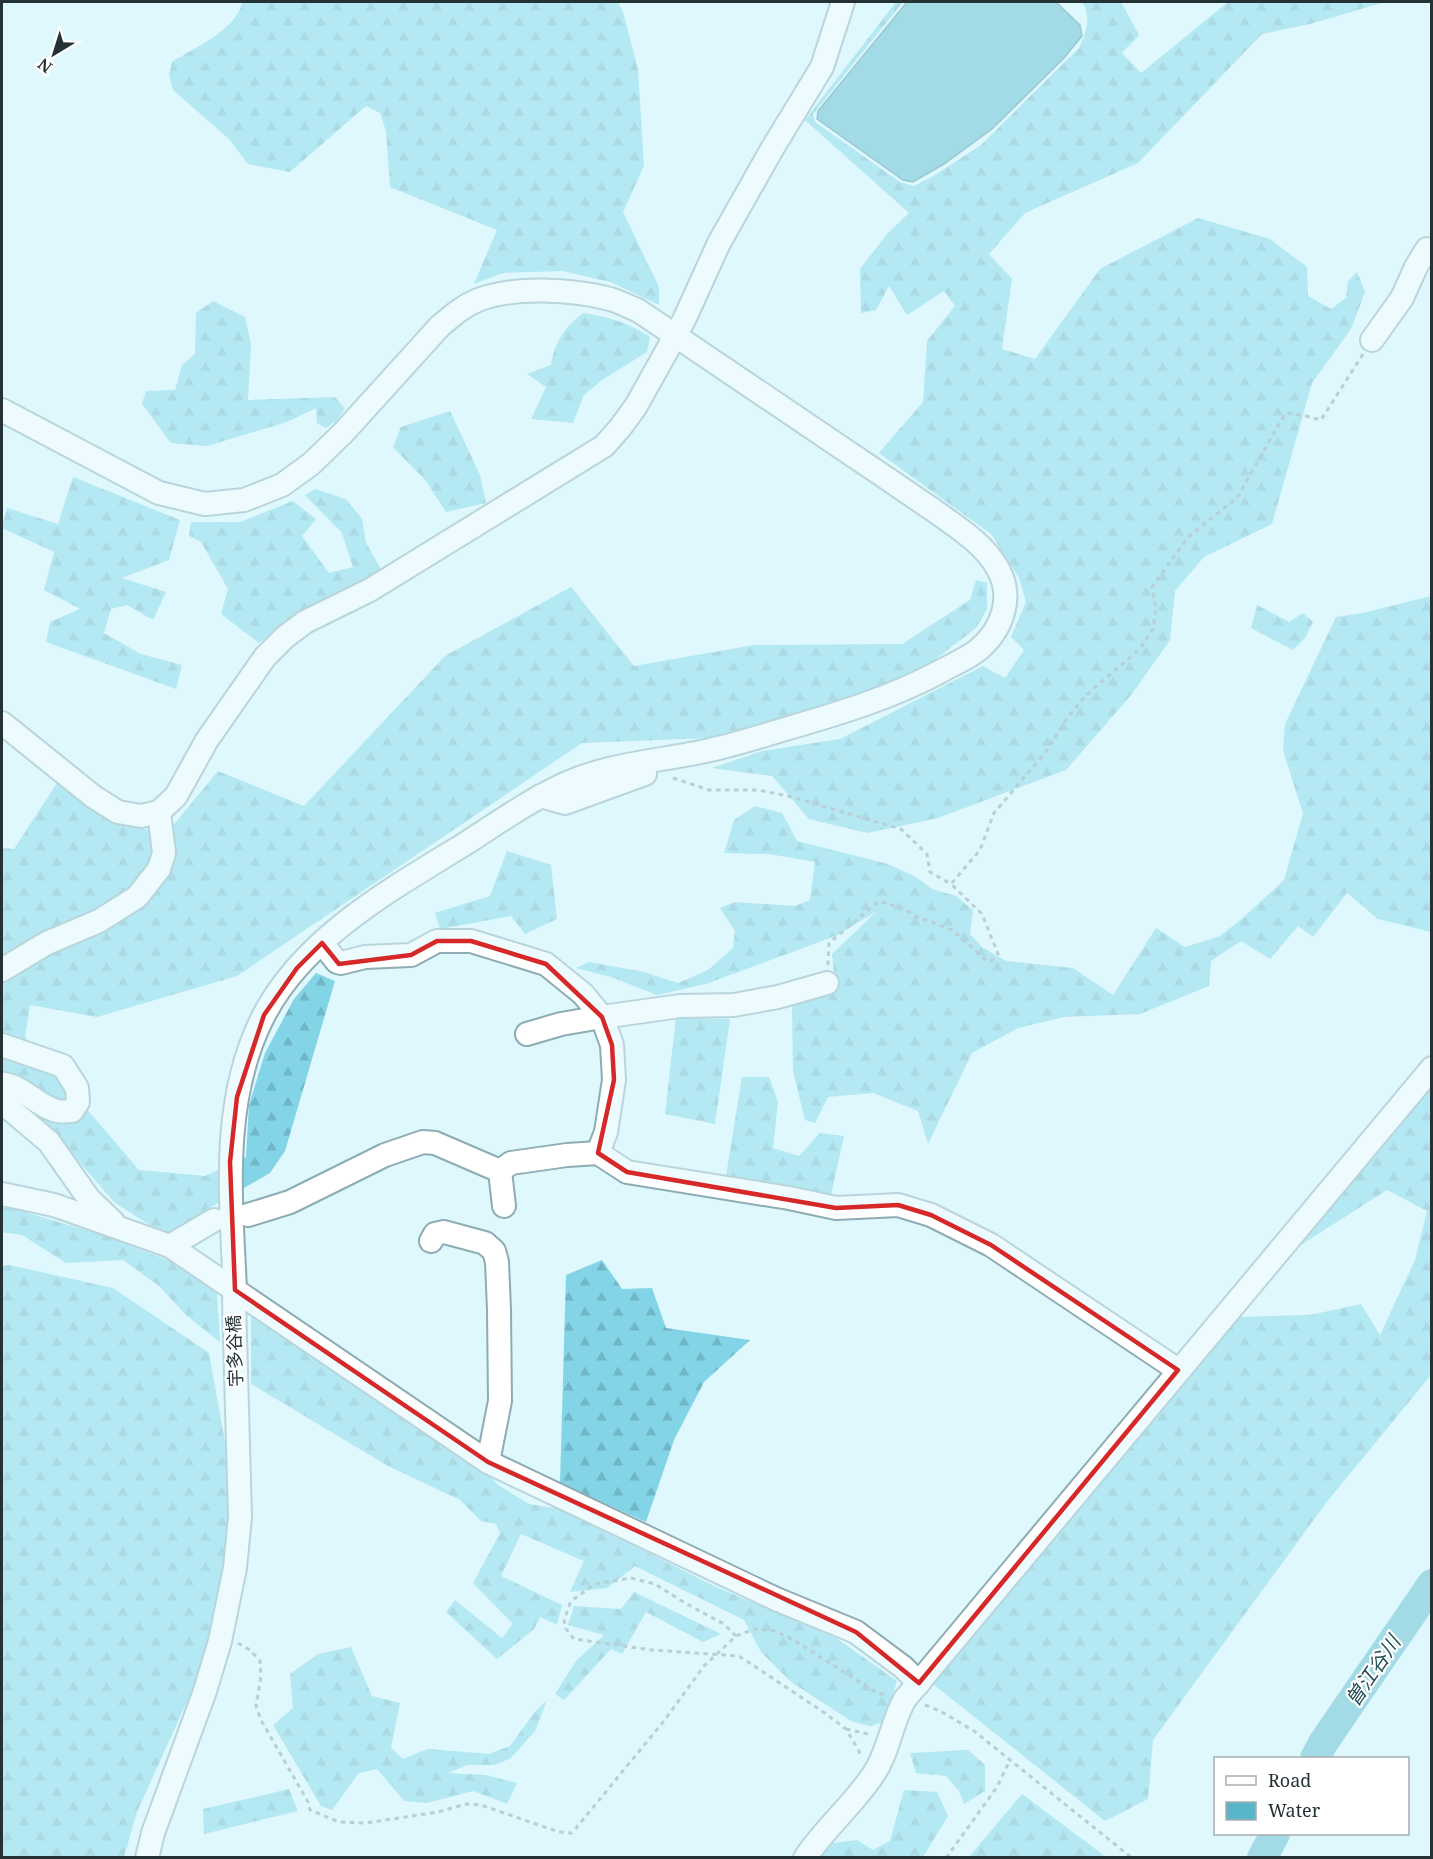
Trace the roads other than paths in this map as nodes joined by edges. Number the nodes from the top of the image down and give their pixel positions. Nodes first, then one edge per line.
1 (843, 2) edge
2 (1431, 251) edge
3 (675, 335) junction
4 (1372, 340) road end
5 (2, 410) edge
6 (2, 723) edge
7 (645, 774) road end
8 (540, 796) junction
9 (159, 812) junction
10 (322, 944) junction
11 (2, 970) edge
12 (827, 983) road end
13 (602, 1017) junction
14 (527, 1034) dead end
15 (2, 1045) edge
16 (1431, 1068) edge
17 (2, 1088) edge
18 (2, 1098) edge
19 (598, 1153) junction
20 (500, 1172) junction
21 (2, 1194) edge
22 (504, 1206) dead end
23 (248, 1215) dead end
24 (214, 1220) dead end
25 (118, 1227) junction
26 (431, 1240) dead end
27 (170, 1246) junction
28 (234, 1295) junction
29 (1178, 1370) junction
30 (488, 1462) junction
31 (912, 1691) junction
32 (147, 1857) edge
33 (805, 1857) edge

1 - 3 street
2 - 4 street
3 - 5 street, 宇多谷橋
3 - 8 street, 宇多谷橋
3 - 9 street
6 - 9 street
7 - 8 street
8 - 10 street, 宇多谷橋
9 - 11 street
10 - 13 street
10 - 28 street, 宇多谷橋
12 - 13 street
13 - 14 street
13 - 19 street
15 - 17 street
16 - 29 street
18 - 25 street
19 - 20 street
19 - 29 street
20 - 22 street
20 - 23 street
21 - 25 street
24 - 27 street
25 - 27 street
26 - 30 street
27 - 28 street
28 - 30 street
28 - 32 street, 宇多谷橋
29 - 31 street
30 - 31 street
31 - 33 street

